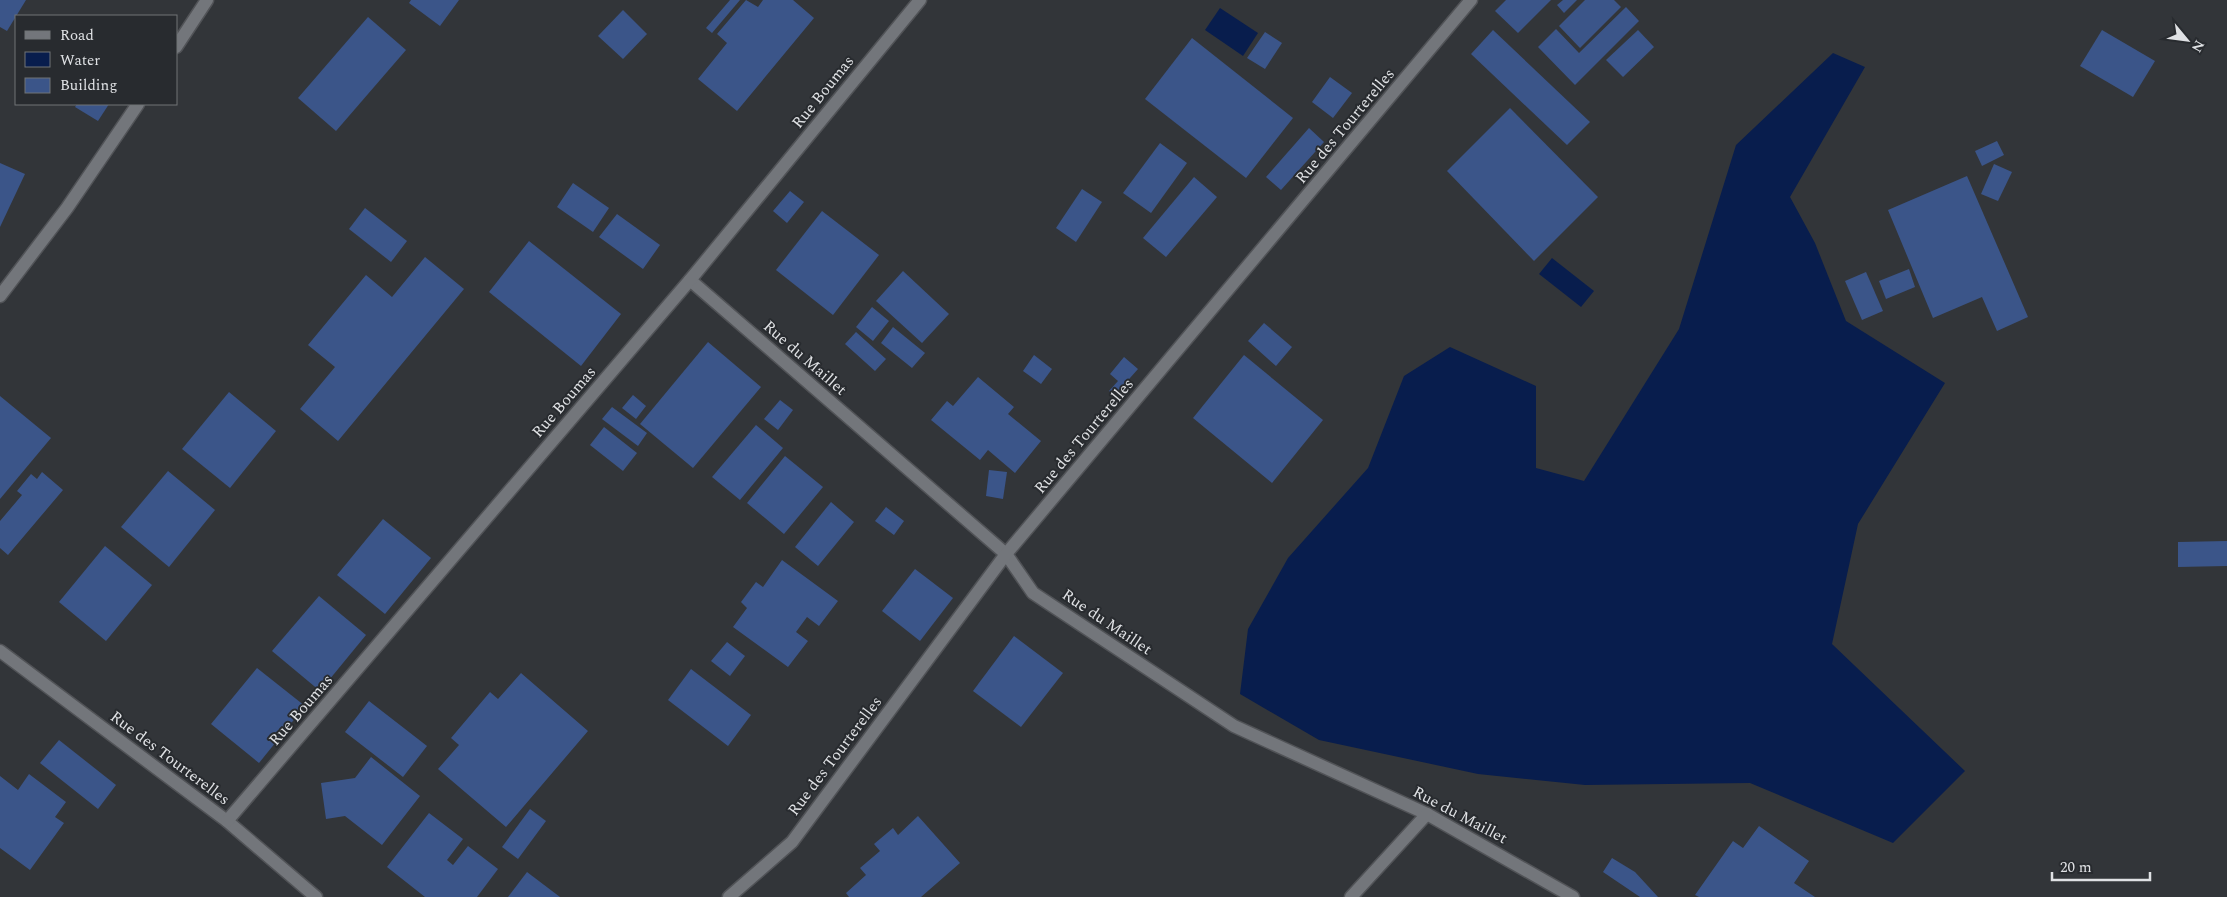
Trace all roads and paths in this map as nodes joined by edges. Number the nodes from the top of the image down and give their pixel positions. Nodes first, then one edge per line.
1 (207, 0) edge
2 (920, 0) edge
3 (1471, 0) edge
4 (178, 44) edge
5 (137, 105) edge
6 (690, 280) junction
7 (0, 296) edge
8 (1006, 554) junction
9 (0, 650) edge
10 (1427, 814) junction
11 (227, 821) junction
12 (316, 897) edge
13 (729, 897) edge
14 (1351, 897) edge
15 (1573, 897) edge

1 - 4 street
2 - 6 street, Rue Boumas
3 - 8 street, Rue des Tourterelles
5 - 7 street
6 - 8 street, Rue du Maillet
6 - 11 street, Rue Boumas
8 - 10 street, Rue du Maillet
8 - 13 street, Rue des Tourterelles
9 - 11 street, Rue des Tourterelles
10 - 14 street
10 - 15 street, Rue du Maillet
11 - 12 street, Rue des Tourterelles

